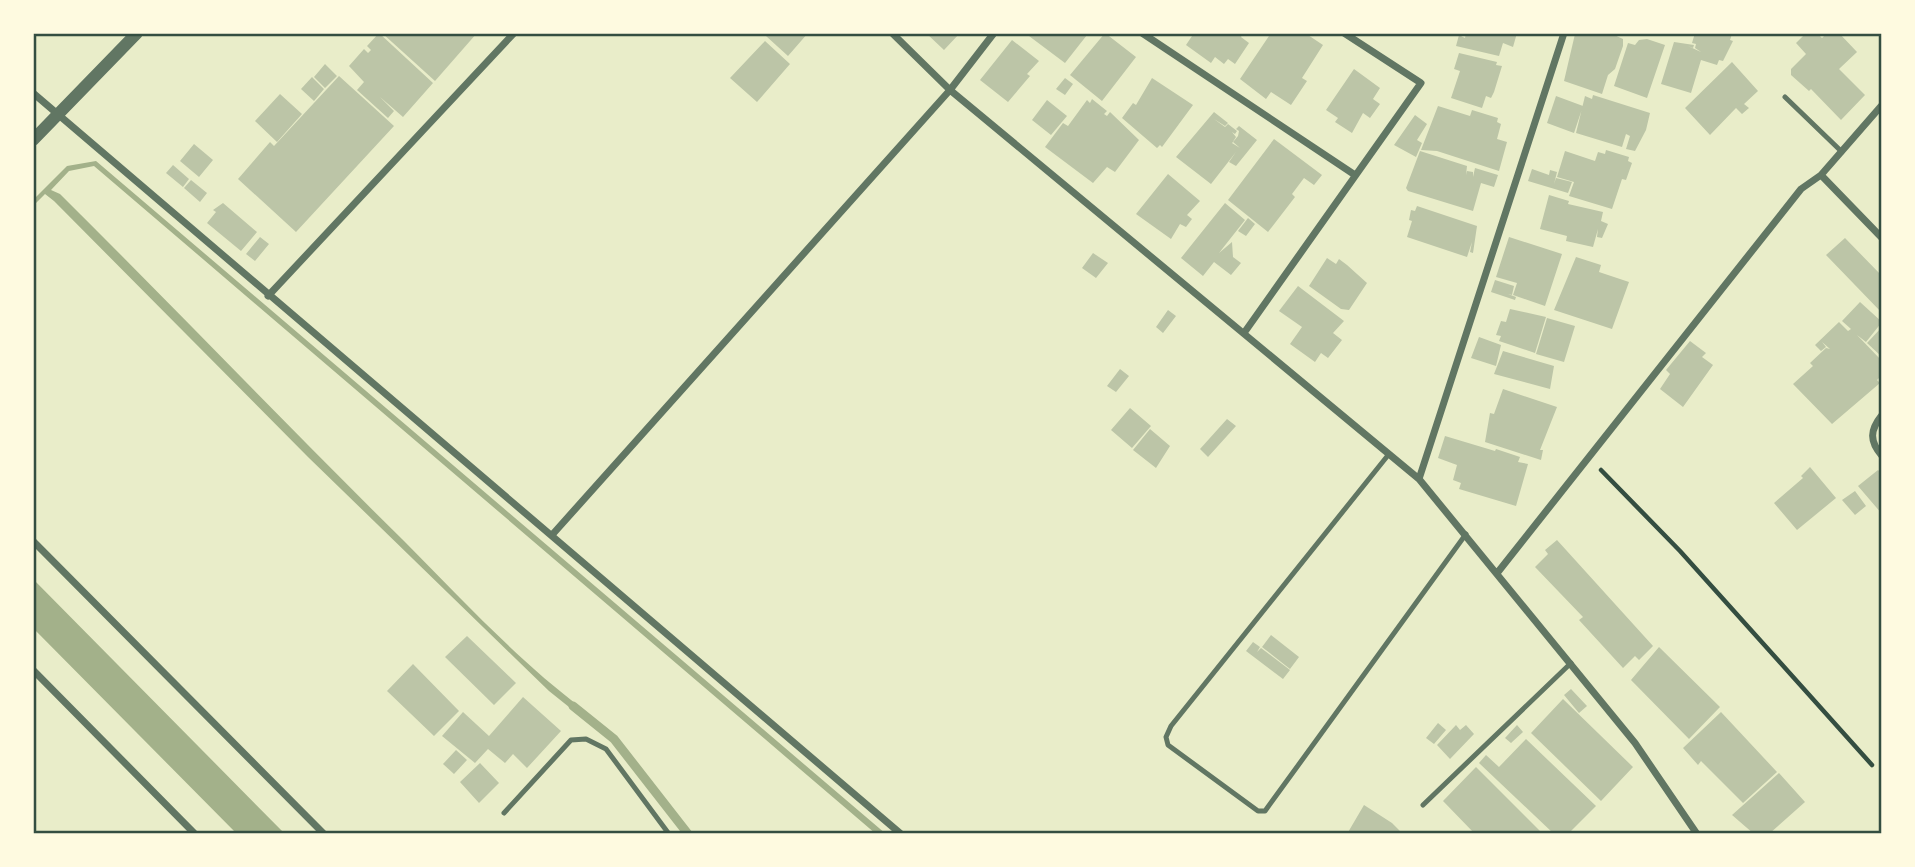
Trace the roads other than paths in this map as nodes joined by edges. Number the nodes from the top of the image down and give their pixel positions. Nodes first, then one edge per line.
1 (136, 33) edge
2 (514, 33) edge
3 (892, 33) edge
4 (994, 33) edge
5 (1142, 33) edge
6 (1343, 33) edge
7 (1564, 33) edge
8 (950, 90) junction
9 (33, 93) edge
10 (1785, 97) dead end
11 (1881, 108) edge
12 (59, 114) junction
13 (33, 140) edge
14 (1843, 152) junction
15 (1355, 175) junction
16 (1821, 175) junction
17 (1882, 238) edge
18 (268, 296) junction
19 (1244, 333) junction
20 (1882, 415) edge
21 (1389, 454) junction
22 (1882, 456) edge
23 (1419, 479) junction
24 (1466, 534) junction
25 (552, 535) junction
26 (33, 541) edge
27 (1498, 572) junction
28 (1571, 663) junction
29 (33, 670) edge
30 (1423, 805) dead end
31 (504, 813) dead end
32 (1693, 832) edge
33 (195, 834) edge
34 (324, 834) edge
35 (669, 834) edge
36 (901, 834) edge

1 - 12 street
2 - 18 street
3 - 8 street
4 - 8 street
5 - 15 street
6 - 15 street
7 - 23 street
8 - 19 street
8 - 25 street
9 - 12 street
10 - 14 lane
11 - 14 street
12 - 13 street
12 - 18 street
14 - 16 street
15 - 19 street
16 - 17 street
16 - 27 street
18 - 25 street
19 - 21 street
20 - 22 street
21 - 23 street
21 - 24 lane
23 - 24 street
24 - 27 street
25 - 36 street
26 - 34 street
27 - 28 street
28 - 30 lane
28 - 32 street
29 - 33 street
31 - 35 lane

